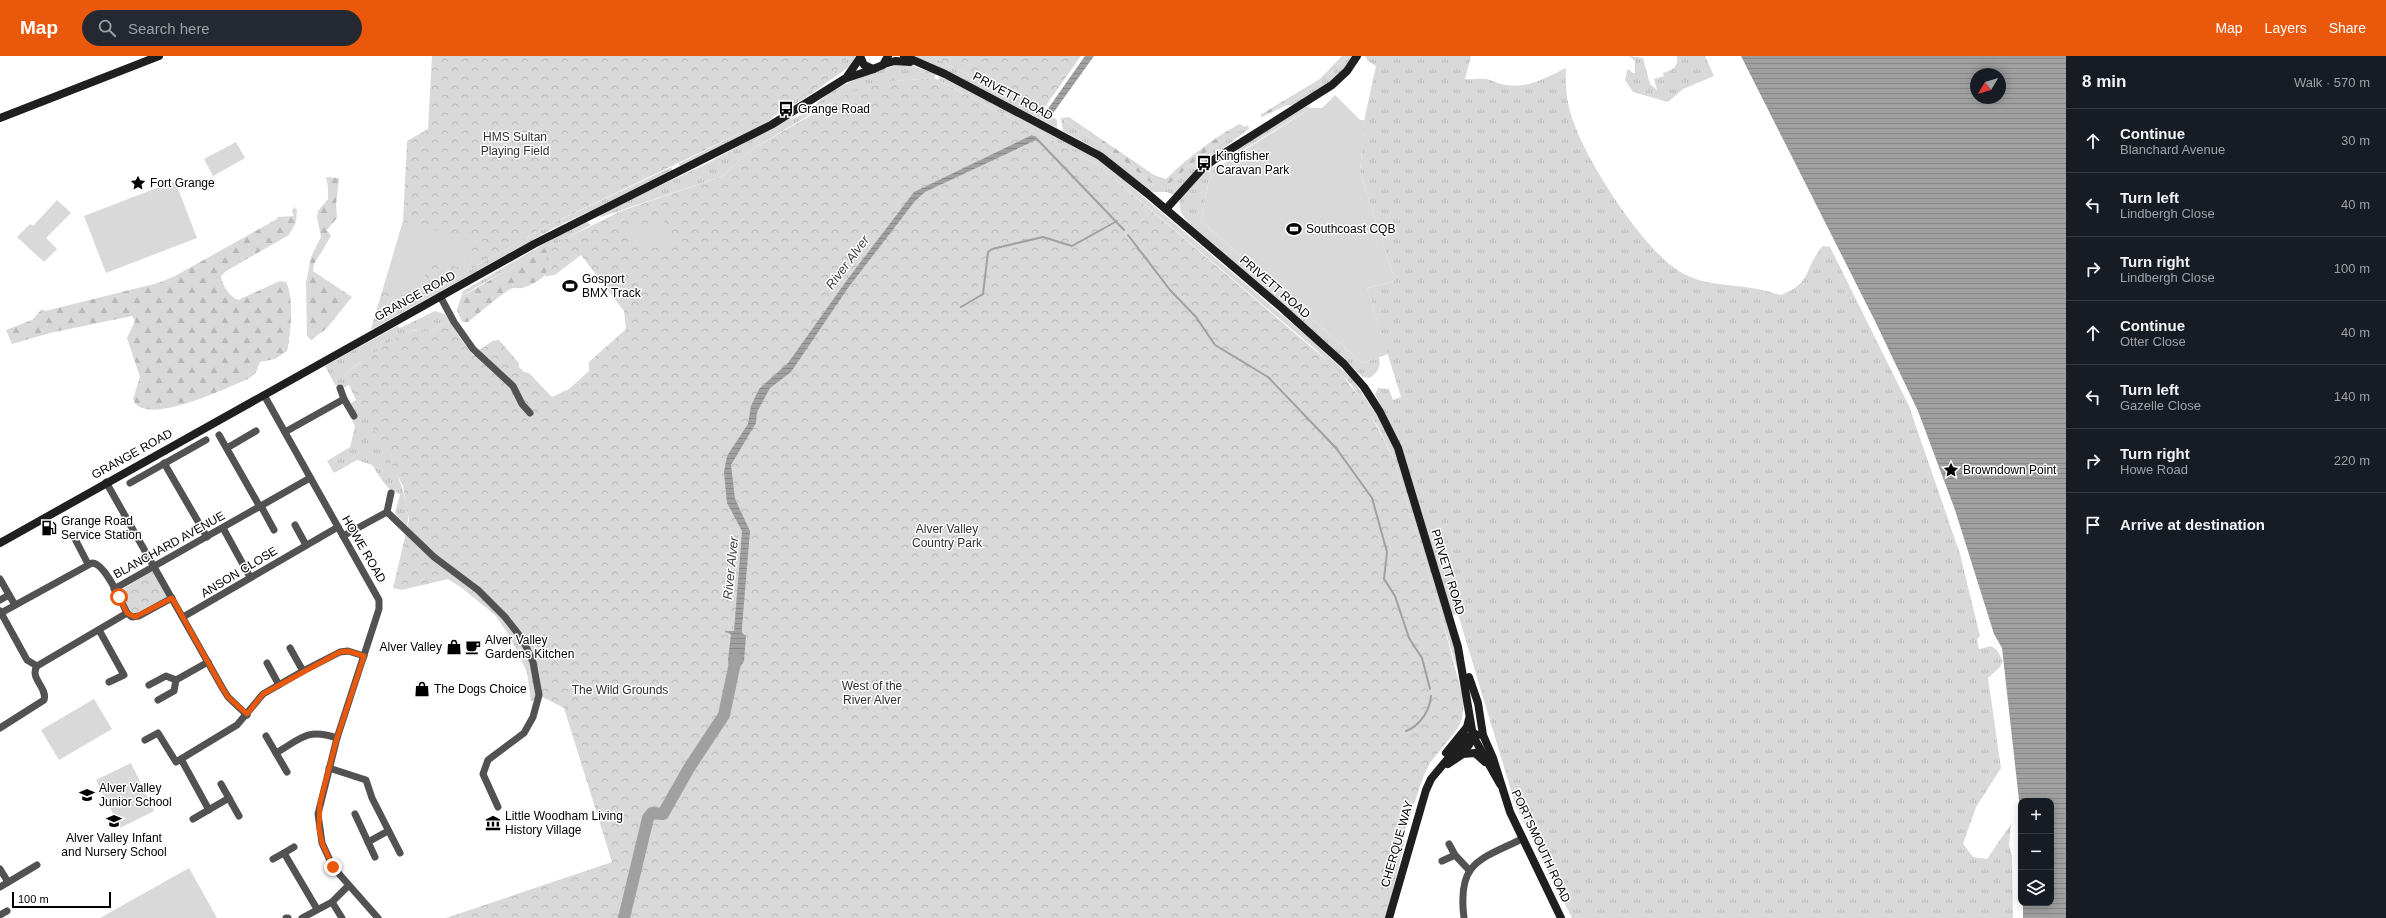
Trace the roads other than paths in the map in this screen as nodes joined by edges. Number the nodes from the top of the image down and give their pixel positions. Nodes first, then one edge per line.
1 (159, 56) edge
2 (888, 56) edge
3 (904, 56) edge
4 (1357, 56) edge
5 (860, 57) edge
6 (884, 64) junction
7 (930, 67) junction
8 (874, 68) junction
9 (846, 78) junction
10 (0, 118) edge
11 (1166, 209) junction
12 (440, 296) junction
13 (340, 388) dead end
14 (264, 395) junction
15 (344, 399) junction
16 (530, 412) dead end
17 (354, 416) dead end
18 (256, 431) dead end
19 (285, 432) junction
20 (219, 435) dead end
21 (206, 440) dead end
22 (227, 448) junction
23 (164, 463) junction
24 (310, 478) junction
25 (106, 482) junction
26 (130, 483) dead end
27 (392, 493) dead end
28 (261, 506) junction
29 (387, 512) junction
30 (295, 526) dead end
31 (338, 527) junction
32 (223, 528) junction
33 (274, 530) dead end
34 (343, 536) junction
35 (207, 537) junction
36 (75, 540) dead end
37 (0, 543) edge
38 (306, 545) junction
39 (88, 564) junction
40 (155, 567) junction
41 (250, 577) junction
42 (0, 579) edge
43 (114, 589) junction
44 (9, 595) junction
45 (172, 598) junction
46 (0, 600) edge
47 (15, 605) junction
48 (1, 612) edge
49 (127, 613) junction
50 (183, 617) junction
51 (99, 630) junction
52 (1458, 647) junction
53 (290, 648) dead end
54 (364, 656) junction
55 (208, 662) junction
56 (267, 663) dead end
57 (37, 666) junction
58 (303, 671) junction
59 (176, 680) junction
60 (109, 682) dead end
61 (150, 685) dead end
62 (279, 685) junction
63 (1472, 687) junction
64 (158, 700) dead end
65 (247, 714) junction
66 (1469, 719) junction
67 (0, 728) edge
68 (1483, 735) junction
69 (266, 736) dead end
70 (1473, 736) junction
71 (337, 738) junction
72 (145, 740) dead end
73 (276, 753) junction
74 (1459, 756) junction
75 (180, 759) junction
76 (329, 768) junction
77 (1439, 770) junction
78 (287, 772) dead end
79 (1431, 779) junction
80 (221, 784) dead end
81 (1500, 784) junction
82 (229, 798) junction
83 (498, 807) dead end
84 (209, 810) junction
85 (1510, 812) junction
86 (355, 814) dead end
87 (239, 816) dead end
88 (193, 819) dead end
89 (388, 831) junction
90 (1522, 839) junction
91 (368, 842) junction
92 (1449, 844) dead end
93 (294, 847) dead end
94 (284, 853) junction
95 (400, 853) dead end
96 (1455, 855) junction
97 (375, 856) dead end
98 (273, 859) dead end
99 (1442, 861) dead end
100 (37, 865) dead end
101 (0, 870) edge
102 (1469, 870) junction
103 (8, 882) junction
104 (348, 886) junction
105 (0, 887) edge
106 (332, 902) junction
107 (317, 909) junction
108 (7, 911) dead end
109 (0, 915) edge
110 (302, 918) edge
111 (342, 918) edge
112 (378, 918) edge
113 (1389, 918) edge
114 (1464, 918) edge
115 (1560, 918) edge

1 - 10 street
2 - 6 street
3 - 7 street, PRIVETT ROAD
4 - 11 street
5 - 8 street
5 - 9 street, GRANGE ROAD
6 - 7 street, PRIVETT ROAD
6 - 8 street, PRIVETT ROAD
7 - 11 street, PRIVETT ROAD
8 - 9 street, GRANGE ROAD
9 - 12 street, GRANGE ROAD
11 - 52 street, PRIVETT ROAD
12 - 14 street, GRANGE ROAD
12 - 16 street
13 - 15 street
14 - 19 street, HOWE ROAD
14 - 25 street, GRANGE ROAD
15 - 17 street
15 - 19 street
18 - 22 street
19 - 24 street, HOWE ROAD
20 - 22 street
21 - 23 street
22 - 28 street
23 - 26 street
23 - 35 street
24 - 28 street, BLANCHARD AVENUE
24 - 31 street, HOWE ROAD
25 - 37 street, GRANGE ROAD
25 - 40 street
27 - 29 street
28 - 32 street, BLANCHARD AVENUE
28 - 33 street
29 - 34 street
29 - 83 street
30 - 38 street
31 - 34 street, HOWE ROAD
31 - 38 street, ANSON CLOSE
32 - 35 street, BLANCHARD AVENUE
32 - 41 street
34 - 54 street, HOWE ROAD
35 - 40 street, BLANCHARD AVENUE
36 - 39 street
38 - 41 street, ANSON CLOSE
39 - 43 street
39 - 47 street
40 - 43 street, BLANCHARD AVENUE
40 - 45 street
41 - 50 street, ANSON CLOSE
42 - 44 street
43 - 49 street, BLANCHARD AVENUE
44 - 46 street
44 - 47 street
45 - 49 street
45 - 50 street
47 - 48 street
48 - 57 street
49 - 51 street
50 - 55 street
51 - 57 street
51 - 60 street
52 - 63 street, PRIVETT ROAD
52 - 66 street, PRIVETT ROAD
53 - 58 street
54 - 58 street
54 - 71 street, HOWE ROAD
55 - 59 street
55 - 65 street
56 - 62 street
57 - 67 street
58 - 62 street
59 - 61 street
59 - 64 street
62 - 65 street
63 - 68 street, PRIVETT ROAD
63 - 70 street
65 - 75 street
66 - 70 street, PRIVETT ROAD
66 - 79 street, CHERQUE WAY
68 - 70 street
68 - 81 street, PORTSMOUTH ROAD
69 - 73 street
70 - 74 street
70 - 77 street, CHERQUE WAY
70 - 81 street, PORTSMOUTH ROAD
71 - 73 street
71 - 76 street, HOWE ROAD
72 - 75 street
73 - 78 street
74 - 77 street
74 - 85 street
75 - 84 street
76 - 89 street
76 - 104 street, HOWE ROAD
77 - 79 street, CHERQUE WAY
79 - 113 street, CHERQUE WAY
80 - 82 street
81 - 85 street, PORTSMOUTH ROAD
82 - 84 street
82 - 87 street
84 - 88 street
85 - 90 street, PORTSMOUTH ROAD
86 - 91 street
89 - 91 street
89 - 95 street
90 - 102 street
90 - 115 street, PORTSMOUTH ROAD
91 - 97 street
92 - 96 street
93 - 94 street
94 - 98 street
94 - 107 street
96 - 99 street
96 - 102 street
100 - 103 street
101 - 103 street
102 - 114 street
103 - 105 street
104 - 106 street
104 - 112 street, HOWE ROAD
106 - 107 street
106 - 111 street
107 - 110 street
108 - 109 street

